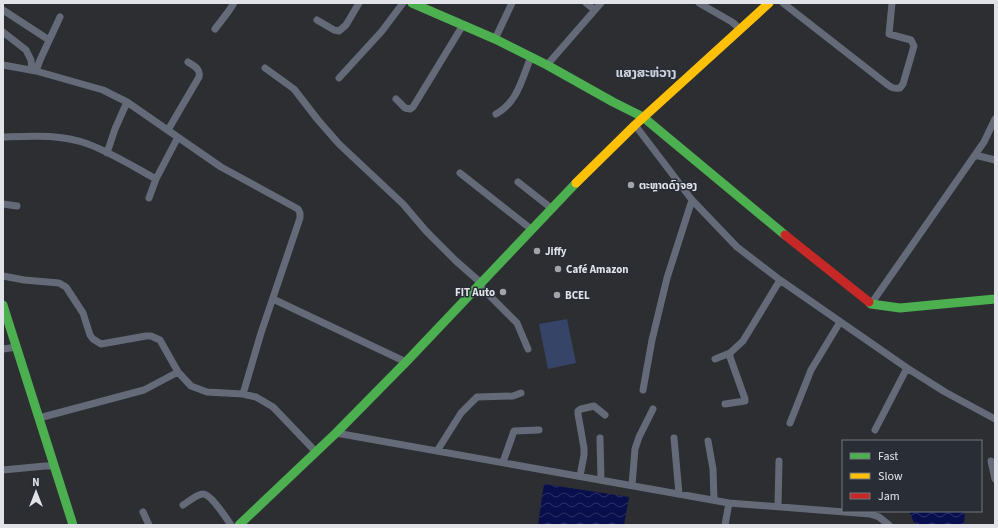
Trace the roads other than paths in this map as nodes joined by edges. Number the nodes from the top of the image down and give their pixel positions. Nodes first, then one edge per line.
1 (6, 3) edge
2 (234, 3) edge
3 (359, 3) edge
4 (402, 3) edge
5 (412, 3) edge
6 (512, 3) edge
7 (586, 3) edge
8 (601, 3) edge
9 (699, 3) edge
10 (769, 3) edge
11 (783, 3) edge
12 (892, 3) edge
13 (3, 9) edge
14 (595, 10) junction
15 (60, 17) dead end
16 (316, 20) dead end
17 (463, 25) junction
18 (215, 29) dead end
19 (740, 29) junction
20 (3, 32) edge
21 (495, 39) junction
22 (49, 40) junction
23 (531, 57) junction
24 (188, 62) dead end
25 (547, 64) junction
26 (3, 65) edge
27 (265, 68) dead end
28 (34, 71) junction
29 (339, 78) dead end
30 (396, 99) dead end
31 (127, 102) junction
32 (496, 114) dead end
33 (644, 117) junction
34 (995, 120) edge
35 (635, 124) junction
36 (168, 130) junction
37 (3, 137) edge
38 (178, 137) junction
39 (107, 153) junction
40 (975, 155) junction
41 (995, 160) edge
42 (460, 173) dead end
43 (156, 179) junction
44 (518, 182) dead end
45 (149, 198) dead end
46 (692, 200) junction
47 (3, 204) edge
48 (17, 206) dead end
49 (551, 208) junction
50 (531, 229) junction
51 (3, 276) edge
52 (780, 280) junction
53 (480, 284) junction
54 (273, 299) junction
55 (995, 299) edge
56 (871, 304) junction
57 (3, 305) edge
58 (840, 322) junction
59 (17, 347) junction
60 (3, 349) edge
61 (528, 349) dead end
62 (730, 353) junction
63 (715, 359) dead end
64 (406, 362) junction
65 (907, 368) junction
66 (178, 372) junction
67 (643, 390) dead end
68 (521, 393) dead end
69 (243, 394) junction
70 (725, 404) dead end
71 (653, 409) dead end
72 (605, 415) dead end
73 (39, 418) junction
74 (995, 419) edge
75 (790, 423) dead end
76 (539, 430) dead end
77 (875, 430) dead end
78 (336, 433) junction
79 (600, 438) dead end
80 (674, 438) dead end
81 (708, 441) dead end
82 (437, 451) junction
83 (316, 452) junction
84 (779, 461) dead end
85 (991, 461) dead end
86 (503, 462) junction
87 (54, 466) junction
88 (3, 470) edge
89 (580, 476) junction
90 (995, 479) edge
91 (601, 480) junction
92 (632, 485) junction
93 (679, 494) junction
94 (714, 500) junction
95 (729, 503) junction
96 (183, 505) dead end
97 (778, 506) junction
98 (143, 512) dead end
99 (842, 512) edge
100 (847, 512) edge
101 (73, 525) edge
102 (149, 525) edge
103 (231, 525) edge
104 (239, 525) edge
105 (725, 525) edge
106 (889, 525) edge

1 - 13 street
2 - 18 street
3 - 16 street
4 - 29 street
5 - 17 street
6 - 21 street
7 - 14 street
8 - 14 street
9 - 19 street
10 - 19 street
11 - 12 street
13 - 22 street
14 - 25 street
15 - 22 street
17 - 21 street
17 - 30 street
19 - 33 street
20 - 28 street
21 - 23 street
22 - 28 street
23 - 25 street
23 - 32 street
24 - 36 street
25 - 33 street
26 - 28 street
27 - 53 street
28 - 31 street
31 - 36 street
31 - 39 street
33 - 35 street
33 - 56 street
34 - 40 street
35 - 46 street
35 - 49 street
36 - 38 street
37 - 39 street
38 - 43 street
38 - 54 street
39 - 43 street
40 - 41 street
40 - 56 street
42 - 50 street
43 - 45 street
44 - 49 street
46 - 52 street
46 - 67 street
47 - 48 street
49 - 50 street
50 - 53 street
51 - 66 street
52 - 58 street
52 - 62 street
53 - 61 street
53 - 64 street
54 - 64 street
54 - 69 street
55 - 56 street
57 - 59 street
58 - 65 street
58 - 75 street
59 - 60 street
59 - 73 street
62 - 63 street
62 - 70 street
64 - 78 street
65 - 74 street
65 - 77 street
66 - 69 street
66 - 73 street
68 - 82 street
69 - 83 street
71 - 92 street
72 - 89 street
73 - 87 street
76 - 86 street
78 - 82 street
78 - 83 street
79 - 91 street
80 - 93 street
81 - 94 street
82 - 86 street
83 - 104 street
84 - 97 street
85 - 90 street
86 - 89 street
87 - 88 street
87 - 101 street
89 - 91 street
91 - 92 street
92 - 93 street
93 - 94 street
94 - 95 street
95 - 97 street
95 - 105 street
96 - 103 street
97 - 99 street
98 - 102 street
100 - 106 street

